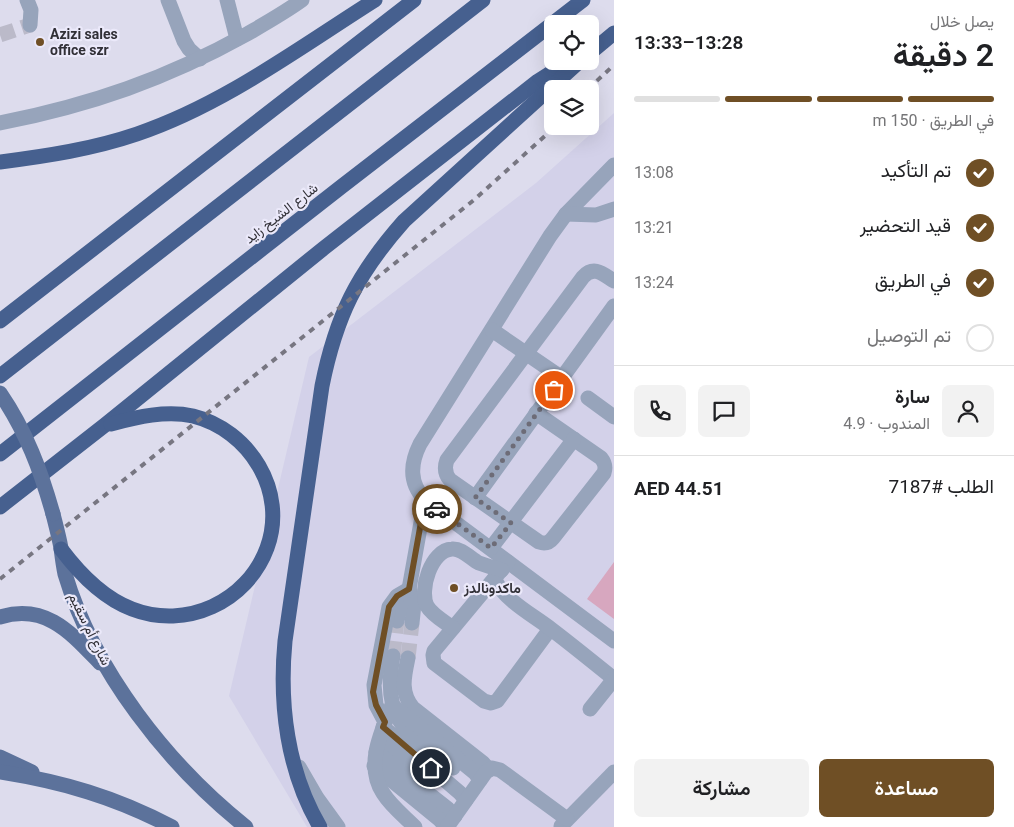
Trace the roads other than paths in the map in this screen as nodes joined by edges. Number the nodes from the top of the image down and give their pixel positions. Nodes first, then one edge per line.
1 (27, 0) edge
2 (168, 0) edge
3 (227, 0) edge
4 (236, 0) edge
5 (302, 0) edge
6 (375, 0) edge
7 (414, 0) edge
8 (483, 0) edge
9 (583, 0) edge
10 (30, 25) dead end
11 (614, 33) edge
12 (242, 36) junction
13 (599, 46) edge
14 (200, 58) junction
15 (555, 70) edge
16 (570, 70) edge
17 (0, 123) edge
18 (0, 162) edge
19 (614, 165) edge
20 (614, 210) edge
21 (566, 214) junction
22 (614, 281) edge
23 (614, 306) edge
24 (0, 321) edge
25 (492, 330) junction
26 (526, 353) junction
27 (0, 376) edge
28 (562, 378) junction
29 (0, 393) edge
30 (588, 398) dead end
31 (536, 413) junction
32 (614, 417) edge
33 (105, 425) junction
34 (574, 439) junction
35 (0, 454) edge
36 (475, 498) junction
37 (425, 500) junction
38 (0, 507) edge
39 (511, 523) junction
40 (61, 548) junction
41 (491, 548) junction
42 (501, 570) junction
43 (409, 589) junction
44 (0, 617) edge
45 (397, 621) tunnel mouth
46 (412, 623) tunnel mouth
47 (453, 628) junction
48 (550, 629) junction
49 (614, 641) edge
50 (614, 679) edge
51 (116, 681) junction
52 (392, 705) junction
53 (590, 709) dead end
54 (380, 741) junction
55 (291, 751) junction
56 (0, 756) edge
57 (0, 772) edge
58 (614, 772) edge
59 (481, 779) junction
60 (47, 780) junction
61 (455, 816) edge
62 (563, 823) edge
63 (172, 827) edge
64 (246, 827) edge
65 (320, 827) edge
66 (338, 827) edge
67 (415, 827) edge

1 - 10 street
2 - 14 street
3 - 12 street
4 - 12 street
5 - 12 street
6 - 18 highway
7 - 24 highway
8 - 27 highway
9 - 35 highway, شارع الشيخ زايد
11 - 13 highway
12 - 14 street
14 - 17 street
15 - 33 highway
16 - 55 highway
19 - 21 street
20 - 21 street
21 - 25 street
22 - 26 street
23 - 28 street
25 - 26 street
25 - 37 street
26 - 28 street
26 - 36 street
28 - 31 street
29 - 40 main road, شارع أم سقيم, bridge
30 - 32 street
31 - 34 street
31 - 36 street
33 - 38 highway
33 - 40 highway
34 - 39 street
34 - 39 street
36 - 39 street
37 - 41 street
37 - 43 street
39 - 41 street
40 - 51 main road, شارع أم سقيم
41 - 42 street
42 - 47 street
42 - 47 street
42 - 48 street
42 - 49 street
43 - 45 street
43 - 46 street
43 - 54 street
44 - 51 main road
47 - 48 street
48 - 50 street
50 - 53 street
51 - 64 main road, شارع أم سقيم
52 - 54 street
52 - 59 street
52 - 59 street
54 - 61 street
54 - 61 street
54 - 67 street
55 - 65 highway
55 - 66 street
56 - 60 main road
57 - 60 main road
58 - 62 street
59 - 61 street
59 - 62 street
60 - 63 main road

